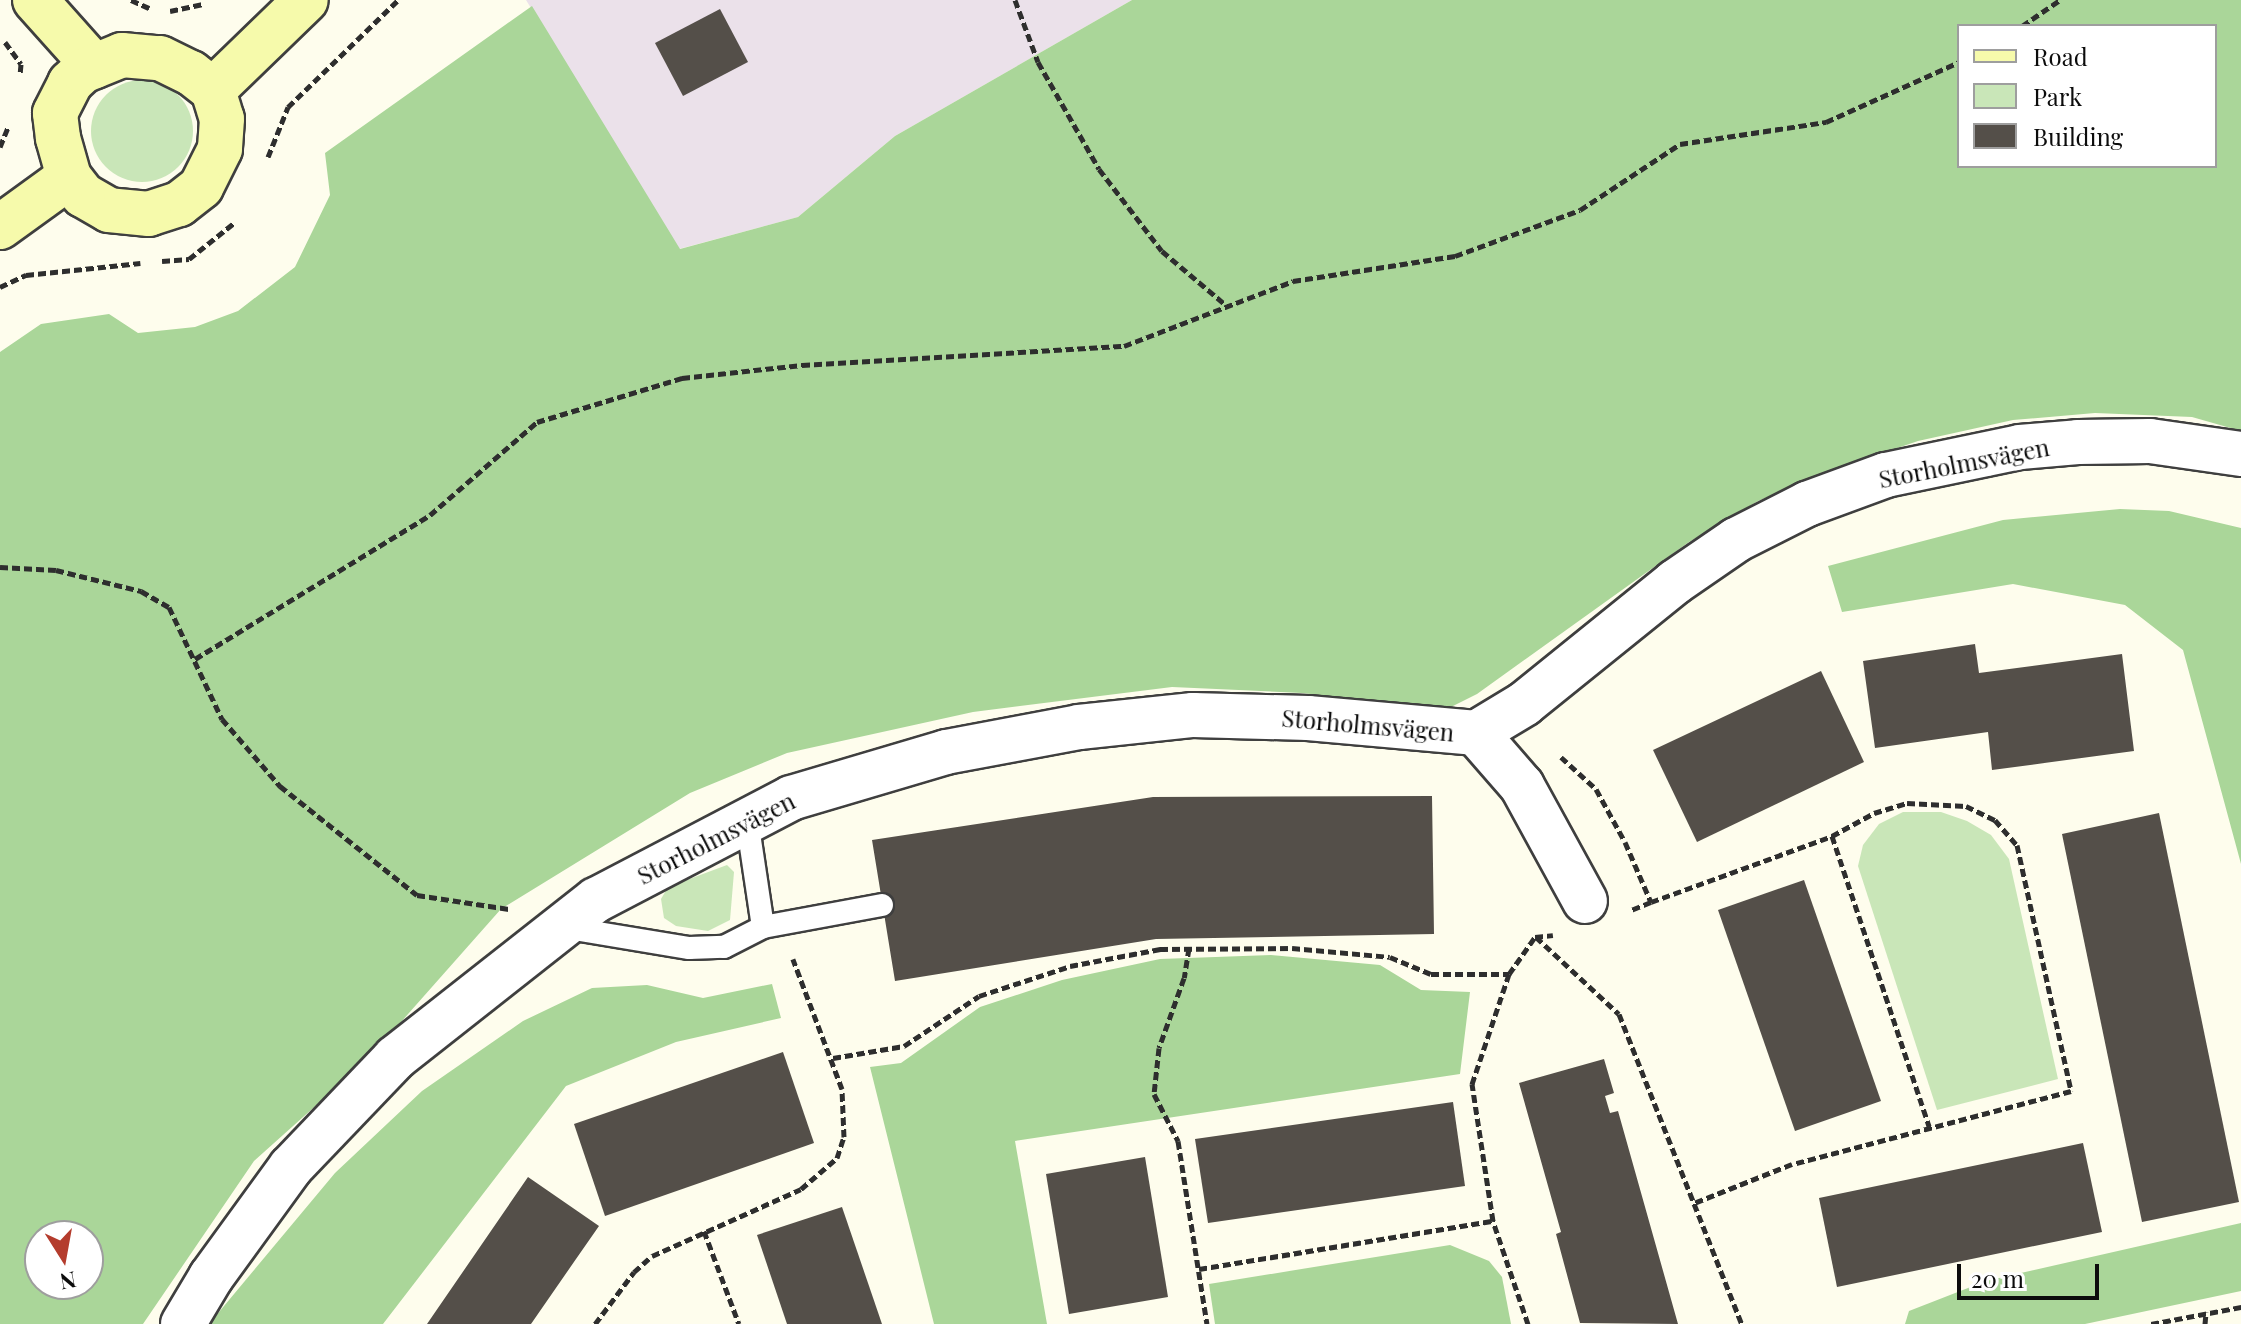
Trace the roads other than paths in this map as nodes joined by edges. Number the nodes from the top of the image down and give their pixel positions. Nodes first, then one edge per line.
1 (35, 0) edge
2 (306, 0) edge
3 (94, 66) junction
4 (213, 90) junction
5 (69, 177) junction
6 (0, 227) edge
7 (2241, 454) edge
8 (1476, 733) junction
9 (747, 820) junction
10 (882, 905) dead end
11 (1590, 916) road end
12 (561, 927) junction
13 (763, 927) junction
14 (183, 1324) edge

1 - 3 main road
2 - 4 main road
3 - 4 main road
3 - 5 main road
4 - 5 main road
5 - 6 main road
7 - 8 street, Storholmsvägen
8 - 9 street, Storholmsvägen
8 - 11 street, Storholmsvägen
9 - 12 street, Storholmsvägen
9 - 13 lane
10 - 13 lane
12 - 13 lane
12 - 14 street, Storholmsvägen

